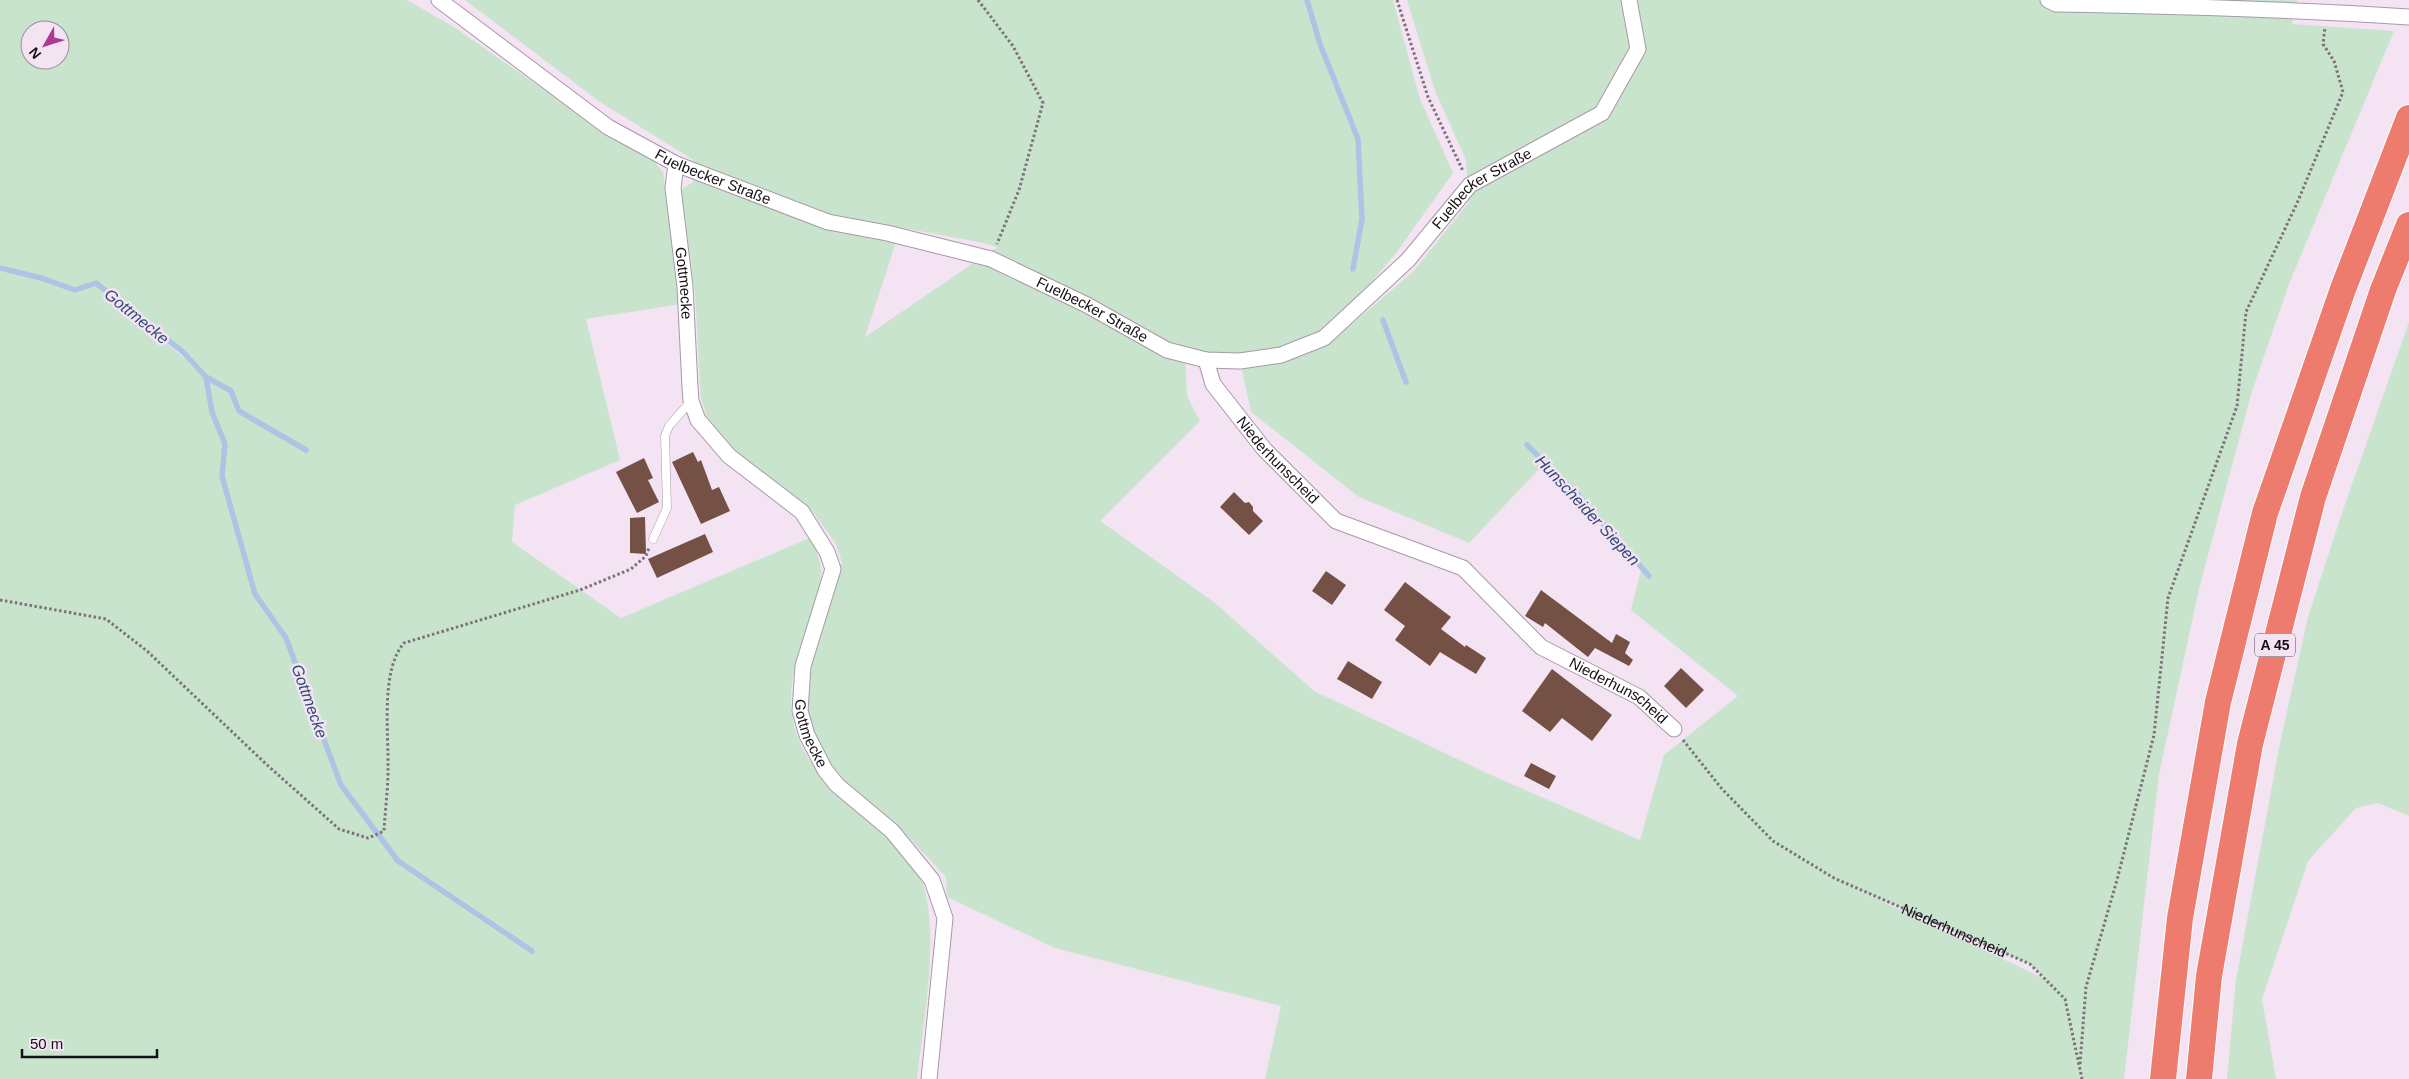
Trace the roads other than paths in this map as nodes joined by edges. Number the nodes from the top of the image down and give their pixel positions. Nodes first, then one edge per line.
1 (439, 0) edge
2 (1629, 0) edge
3 (2048, 0) edge
4 (2409, 17) edge
5 (2409, 118) edge
6 (676, 164) junction
7 (2409, 225) edge
8 (1206, 360) junction
9 (691, 401) junction
10 (653, 539) road end
11 (1674, 729) road end
12 (930, 1079) edge
13 (2163, 1079) edge
14 (2199, 1079) edge

1 - 6 street, Fuelbecker Straße
2 - 8 street, Fuelbecker Straße
3 - 4 street
5 - 13 highway, A 45
6 - 8 street, Fuelbecker Straße
6 - 9 street, Gottmecke
7 - 14 highway, A 45
8 - 11 street, Niederhunscheid
9 - 10 lane
9 - 12 street, Gottmecke

